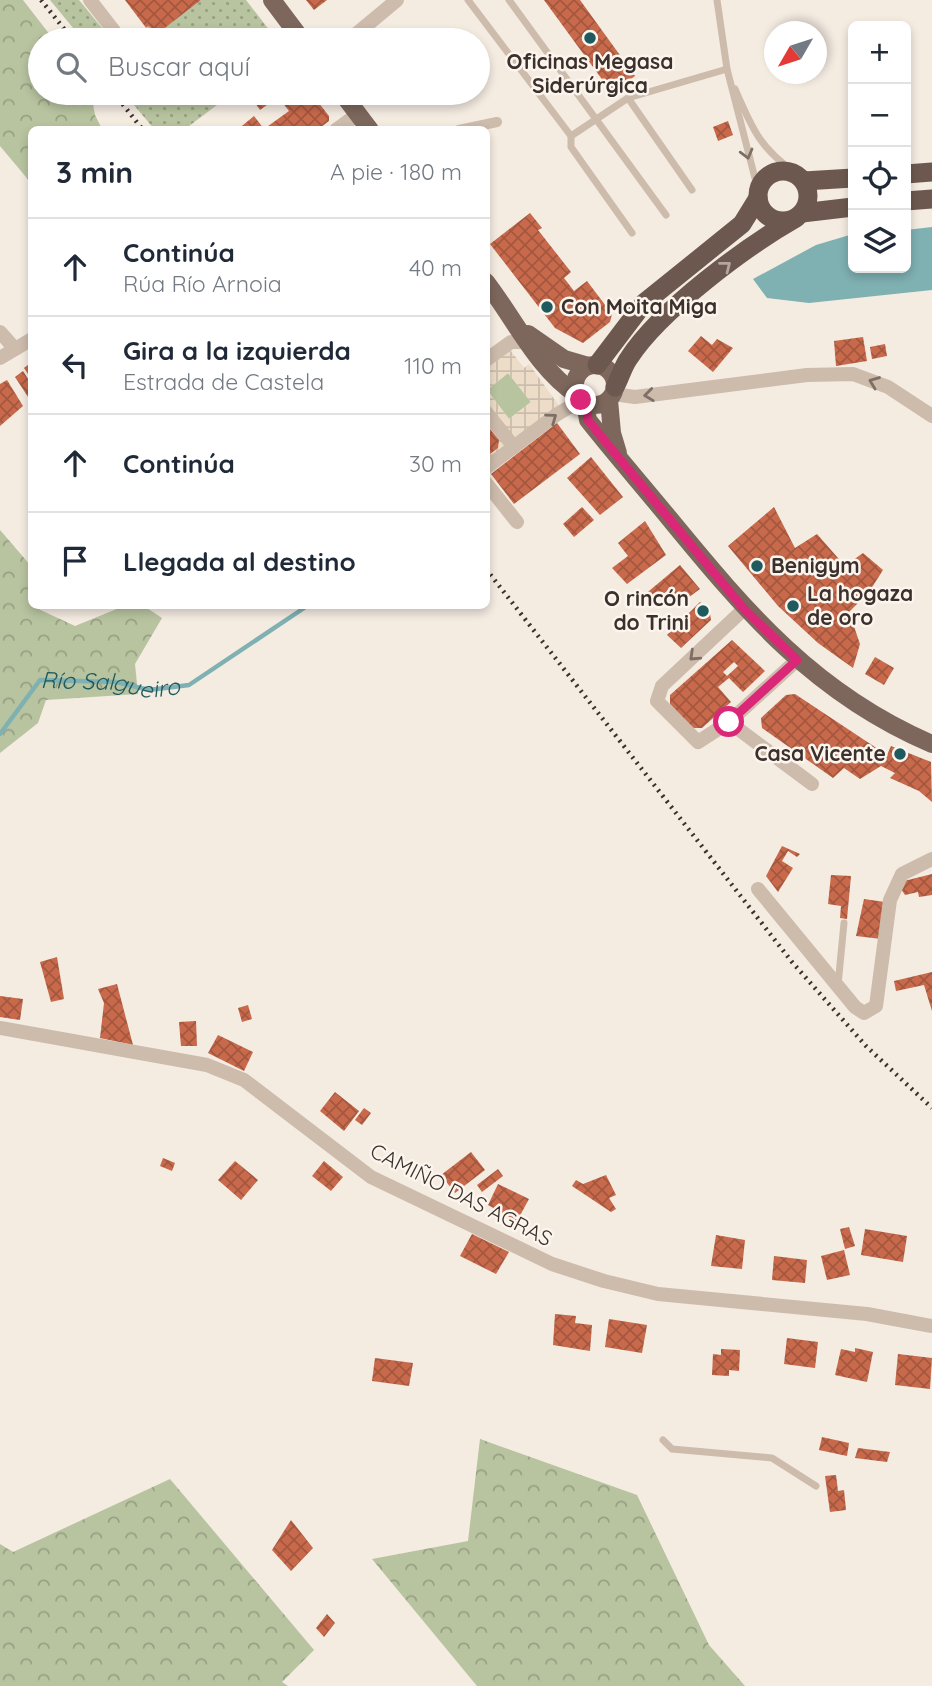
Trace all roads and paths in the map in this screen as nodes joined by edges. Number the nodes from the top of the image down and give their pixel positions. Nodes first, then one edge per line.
1 (90, 0) edge
2 (272, 0) edge
3 (397, 0) edge
4 (481, 0) edge
5 (509, 0) edge
6 (717, 0) edge
7 (470, 3) edge
8 (112, 28) edge
9 (293, 28) edge
10 (363, 28) edge
11 (489, 28) edge
12 (490, 29) edge
13 (727, 69) junction
14 (628, 99) junction
15 (351, 105) edge
16 (358, 114) junction
17 (597, 120) junction
18 (497, 122) dead end
19 (342, 126) edge
20 (367, 126) edge
21 (478, 126) edge
22 (571, 136) junction
23 (932, 172) edge
24 (911, 174) edge
25 (800, 177) junction
26 (848, 178) edge
27 (692, 190) dead end
28 (758, 194) junction
29 (932, 199) edge
30 (911, 201) edge
31 (848, 208) edge
32 (666, 215) dead end
33 (799, 215) junction
34 (632, 233) dead end
35 (490, 288) edge
36 (517, 325) junction
37 (0, 332) edge
38 (28, 341) edge
39 (526, 342) junction
40 (490, 345) edge
41 (15, 349) junction
42 (490, 357) edge
43 (0, 358) edge
44 (592, 365) junction
45 (613, 394) junction
46 (581, 399) junction
47 (932, 416) edge
48 (490, 417) edge
49 (514, 447) junction
50 (620, 457) junction
51 (490, 465) edge
52 (490, 488) edge
53 (517, 522) dead end
54 (744, 609) junction
55 (797, 660) junction
56 (729, 722) junction
57 (932, 744) edge
58 (812, 784) dead end
59 (932, 859) edge
60 (758, 889) dead end
61 (844, 923) dead end
62 (838, 986) junction
63 (0, 1028) edge
64 (932, 1326) edge
65 (663, 1440) dead end
66 (816, 1486) dead end

1 - 8 street
2 - 9 main road
3 - 10 street
4 - 7 lane
5 - 17 lane
6 - 13 lane
7 - 11 lane
12 - 22 lane
13 - 14 lane
13 - 25 lane
13 -> 28 lane
14 - 17 lane
14 - 27 lane
15 - 16 main road
16 - 19 street
16 - 20 main road
17 - 22 lane
17 - 32 lane
18 - 21 street
22 - 34 lane
23 - 24 highway
25 - 26 highway
25 - 28 highway
25 - 33 highway
28 - 33 highway
28 - 44 highway
29 - 30 highway
31 - 33 highway
45 -> 33 highway
35 - 36 main road
36 - 39 main road
36 - 40 street
36 - 44 main road
37 - 41 street
38 - 41 street
39 - 42 street
39 - 46 main road
41 - 43 street
44 - 45 main road
44 - 46 main road
45 - 46 main road
47 -> 45 street
45 - 50 main road
49 -> 46 street
46 - 50 main road
48 - 49 street
49 - 51 street
50 - 54 main road
52 - 53 street
54 - 55 main road
54 -> 56 street
55 - 56 street
55 - 57 main road
56 - 58 street
59 - 62 street
60 - 62 street
61 - 62 lane
63 - 64 street, CAMIÑO DAS AGRAS
65 - 66 lane

